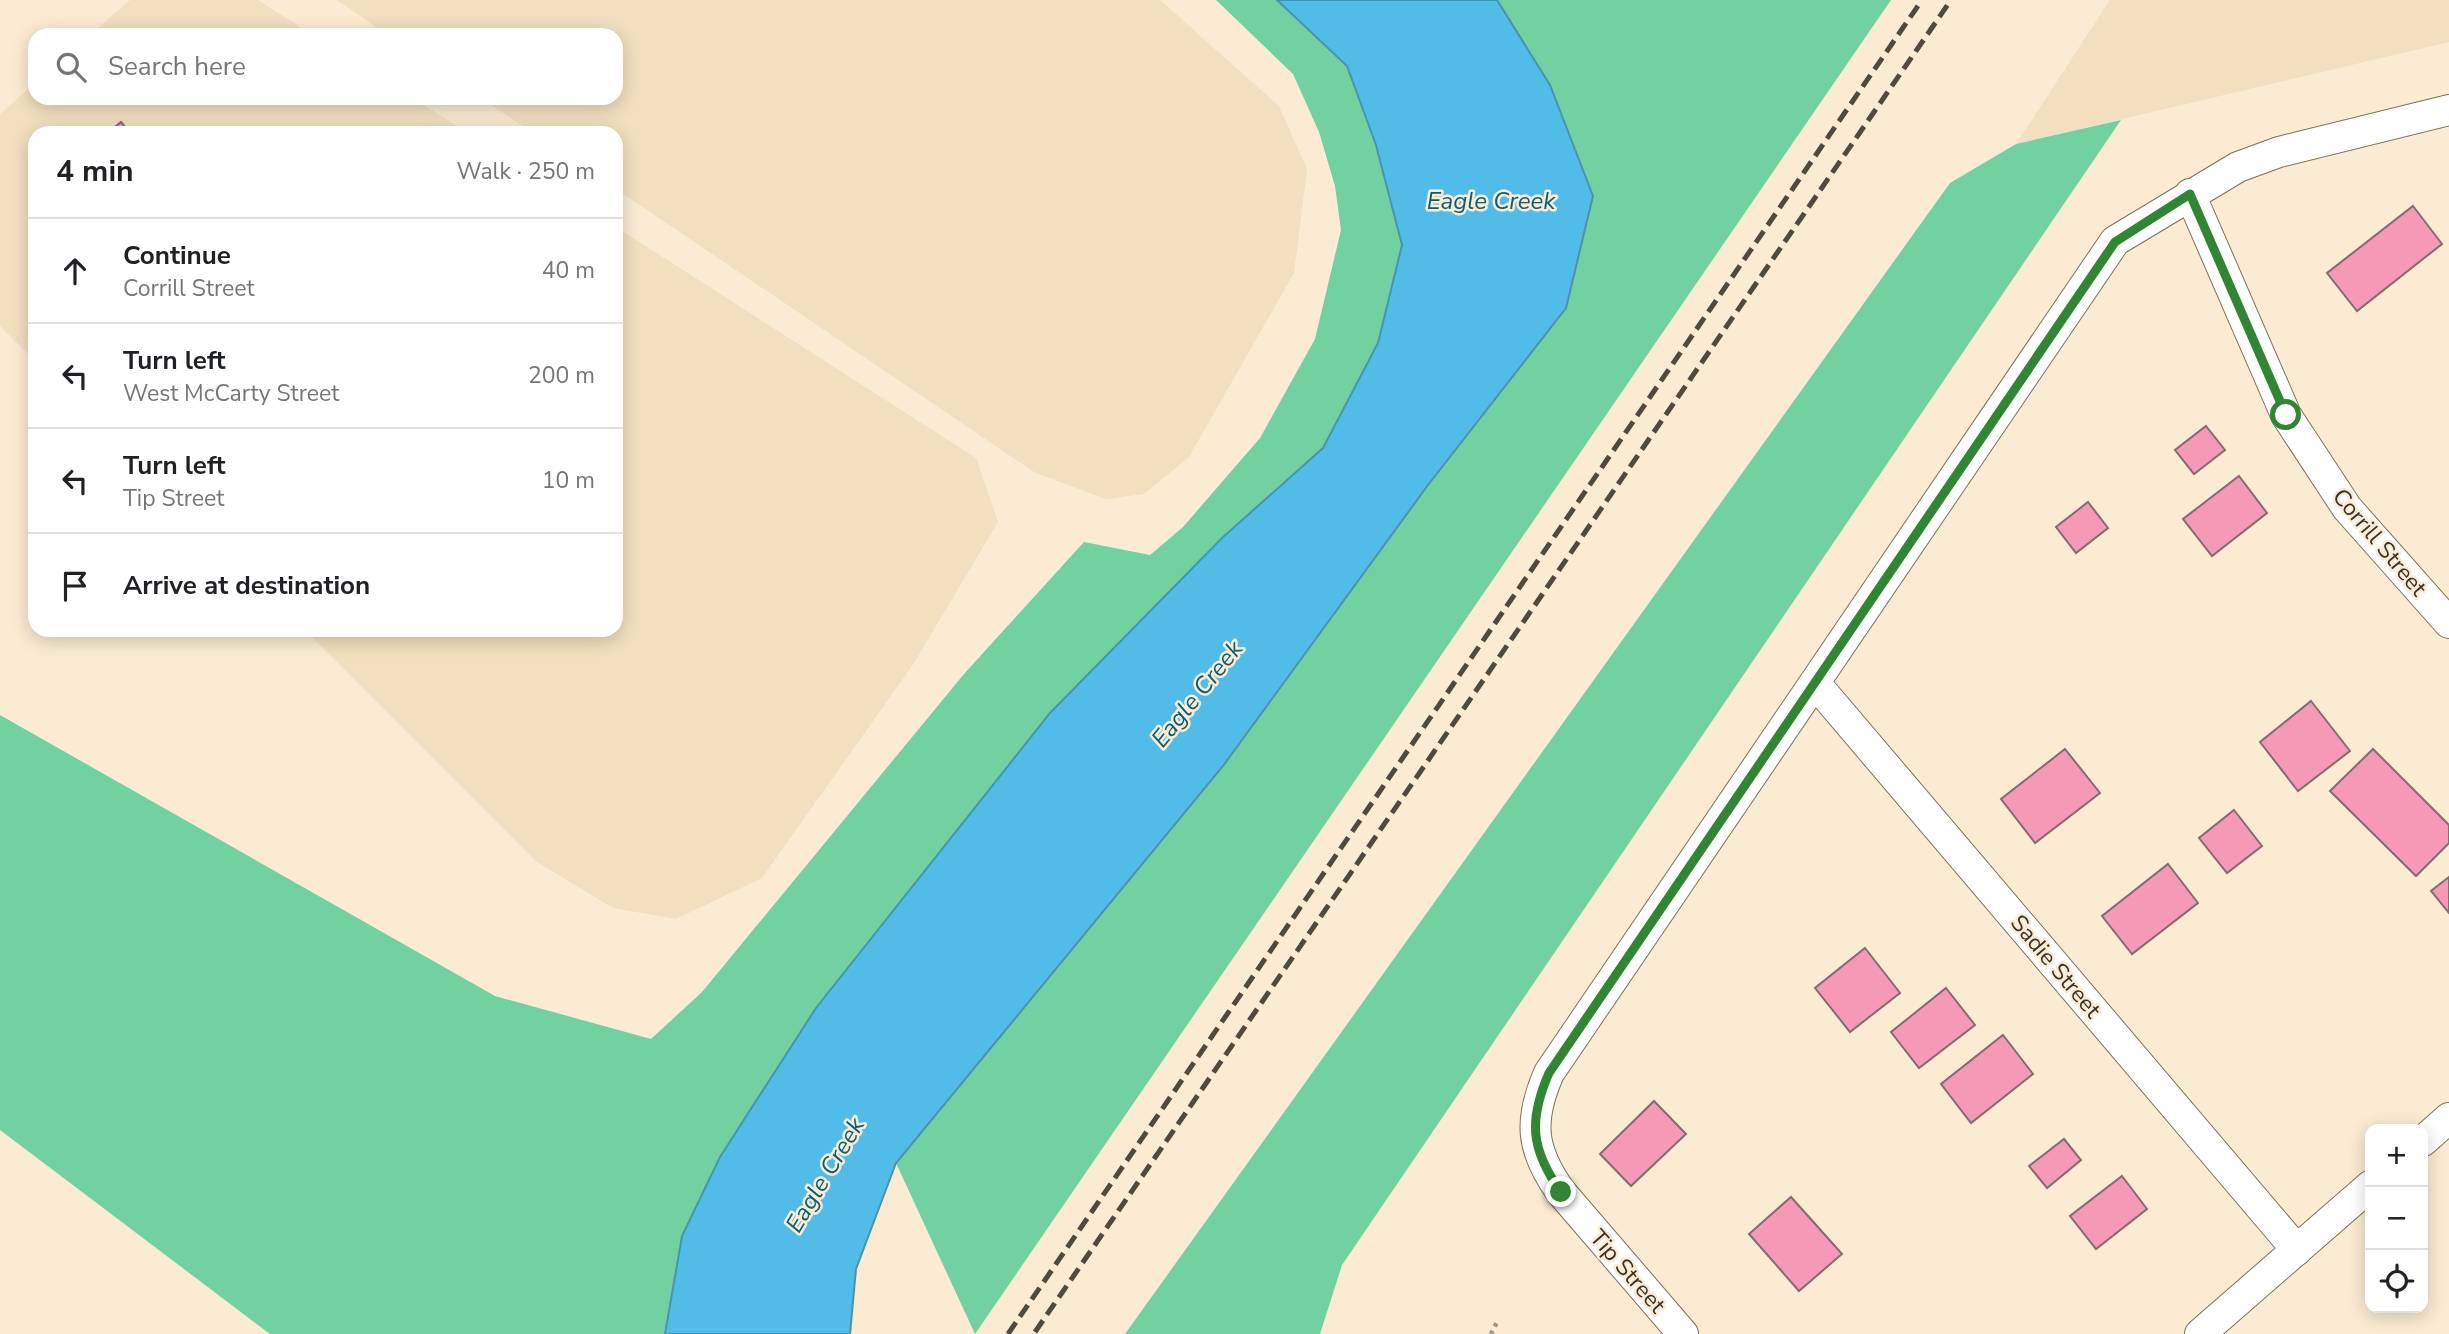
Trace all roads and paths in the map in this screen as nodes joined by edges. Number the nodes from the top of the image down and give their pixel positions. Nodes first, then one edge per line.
1 (2449, 110) edge
2 (2190, 194) junction
3 (2449, 623) edge
4 (1815, 683) junction
5 (2449, 1118) edge
6 (2428, 1137) edge
7 (2369, 1187) edge
8 (2297, 1250) junction
9 (1498, 1320) dead end
10 (1491, 1334) edge
11 (1683, 1334) edge
12 (2200, 1334) edge

1 - 2 street
2 - 3 street, Corrill Street
2 - 4 street
4 - 8 street, Sadie Street
4 - 11 street, Tip Street
5 - 6 street
7 - 8 street
8 - 12 street
9 - 10 path

